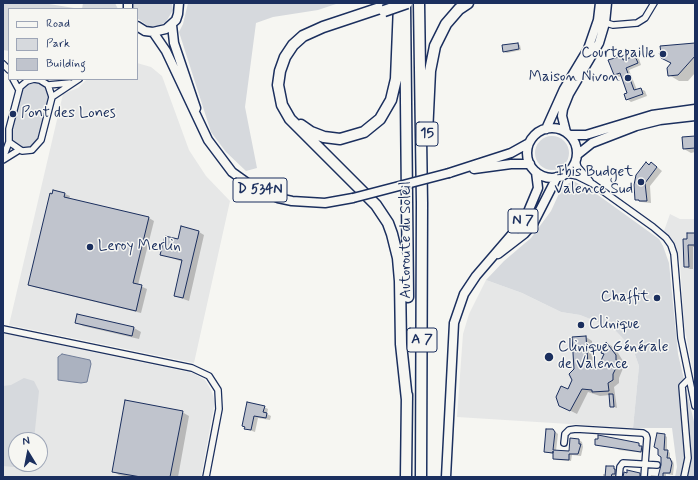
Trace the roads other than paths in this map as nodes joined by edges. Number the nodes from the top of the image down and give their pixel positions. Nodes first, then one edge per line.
1 (179, 3) edge
2 (398, 3) edge
3 (406, 3) edge
4 (418, 3) edge
5 (468, 3) edge
6 (600, 3) edge
7 (607, 3) edge
8 (654, 3) edge
9 (384, 9) junction
10 (602, 22) junction
11 (172, 25) junction
12 (138, 28) edge
13 (153, 32) junction
14 (13, 80) edge
15 (25, 80) edge
16 (77, 80) edge
17 (72, 83) junction
18 (48, 85) junction
19 (18, 90) junction
20 (52, 97) junction
21 (695, 109) edge
22 (695, 116) edge
23 (199, 121) junction
24 (546, 129) junction
25 (568, 134) junction
26 (9, 142) junction
27 (529, 143) junction
28 (19, 150) junction
29 (576, 158) junction
30 (3, 159) edge
31 (530, 164) junction
32 (536, 172) junction
33 (449, 173) junction
34 (566, 174) junction
35 (558, 177) junction
36 (593, 184) junction
37 (422, 197) junction
38 (488, 260) junction
39 (3, 329) edge
40 (688, 380) junction
41 (407, 400) junction
42 (695, 406) edge
43 (564, 443) dead end
44 (645, 464) junction
45 (657, 465) dead end
46 (206, 477) edge
47 (406, 477) edge
48 (421, 477) edge
49 (446, 477) edge
50 (619, 477) edge
51 (644, 477) edge
52 (684, 477) edge

1 - 11 main road
2 - 9 highway
2 - 9 highway
3 - 9 highway, bridge
3 - 41 highway, Autoroute du Soleil / A 7
4 - 37 highway, Autoroute du Soleil / A 7
5 - 37 highway, 15
6 - 10 main road
7 - 10 main road
8 - 10 street
9 - 41 highway
10 - 24 main road
10 - 25 main road
11 - 13 main road
11 - 23 main road, D 534N
12 - 13 main road
13 - 23 main road, D 534N
14 - 19 street
15 - 18 street
15 - 19 street
16 - 17 street
17 - 18 street
17 - 20 street
18 - 20 street
19 - 26 street
20 - 28 street
21 - 25 main road
22 - 29 main road
23 - 33 main road, D 534N, bridge
24 - 25 main road
24 - 27 main road
25 - 29 main road
26 - 28 street
26 - 30 street
27 - 31 main road
27 - 33 main road, D 534N
28 - 30 street
29 - 34 main road
29 - 36 street
31 - 32 main road
31 - 33 main road, D 534N
32 - 35 main road
32 - 38 main road, N 7
34 - 35 main road
34 - 36 street
35 - 38 main road, N 7
36 - 40 street
37 - 48 highway, Autoroute du Soleil / A 7
38 - 49 main road, N 7
39 - 46 street
40 - 42 street
40 - 52 street
41 - 47 highway, Autoroute du Soleil / A 7
43 - 44 street
44 - 45 street
44 - 50 street
44 - 51 street

